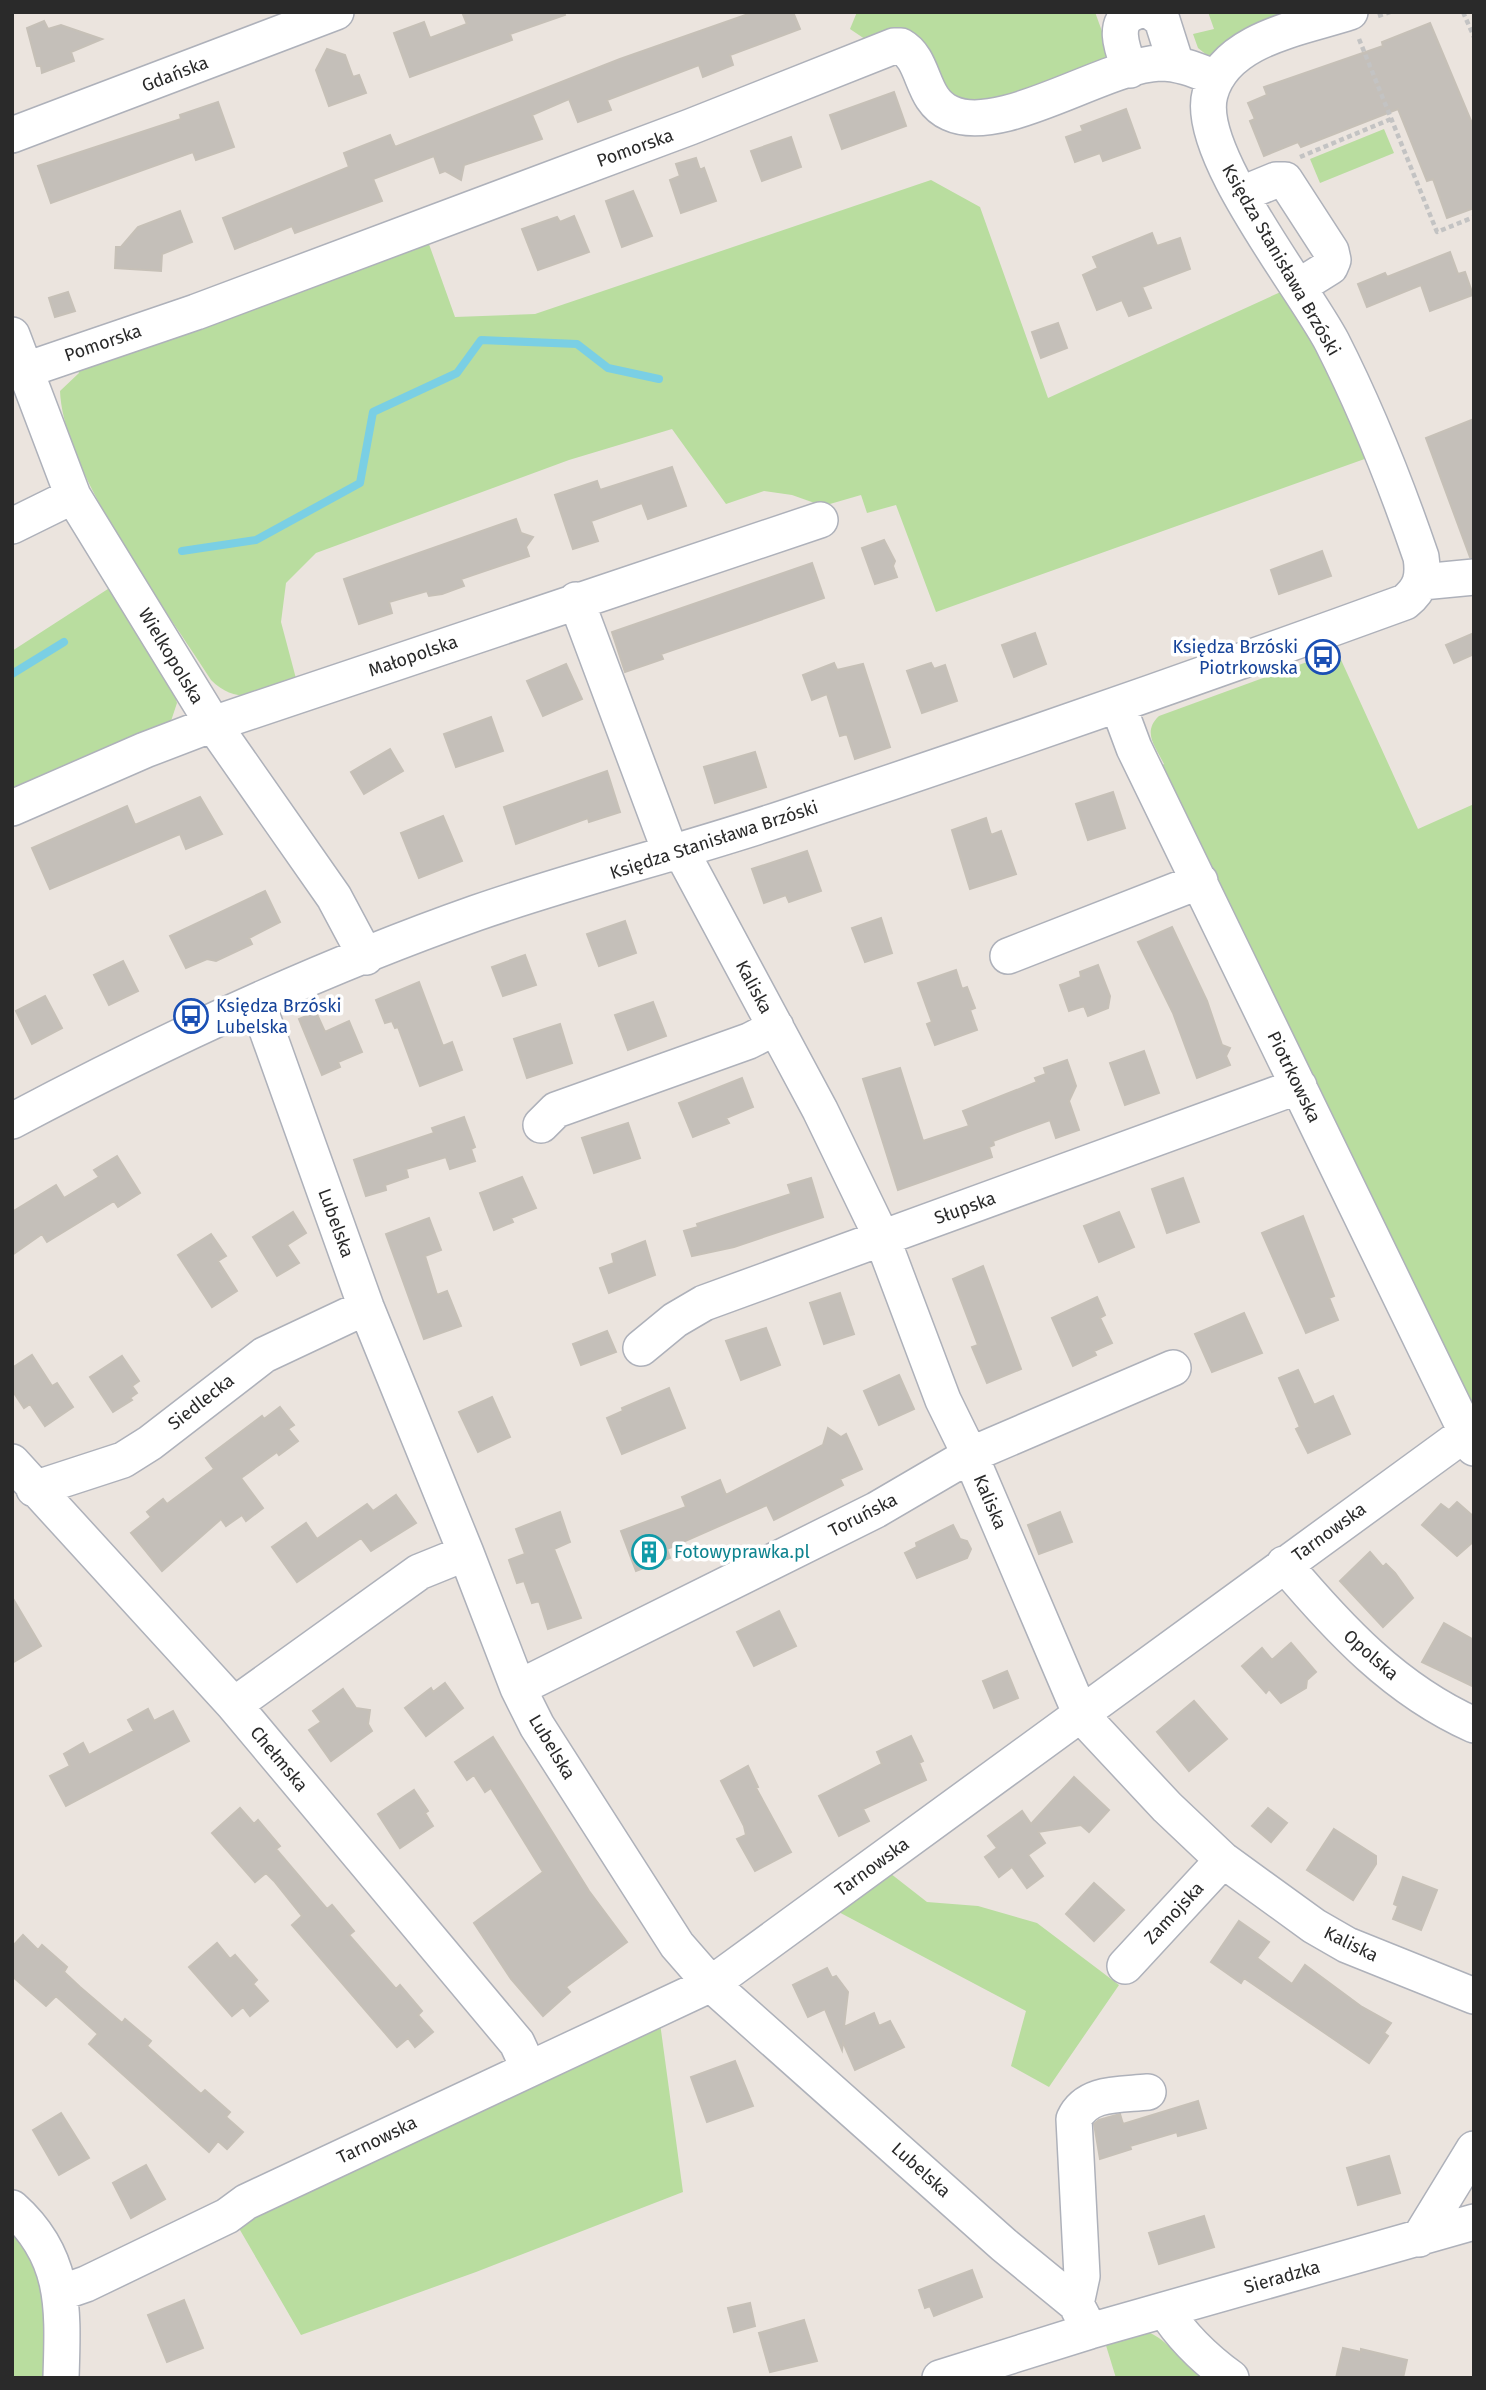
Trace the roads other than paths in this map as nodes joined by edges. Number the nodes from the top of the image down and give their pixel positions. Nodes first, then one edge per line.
1 (337, 12) edge
2 (1135, 12) edge
3 (1152, 12) edge
4 (1352, 20) edge
5 (1176, 64) junction
6 (1130, 70) junction
7 (1216, 78) junction
8 (12, 135) edge
9 (1242, 194) junction
10 (1298, 287) junction
11 (12, 335) edge
12 (26, 370) junction
13 (73, 496) junction
14 (820, 520) dead end
15 (12, 526) edge
16 (1474, 577) edge
17 (1422, 582) junction
18 (576, 600) junction
19 (1118, 705) junction
20 (213, 724) junction
21 (12, 808) edge
22 (676, 853) junction
23 (1200, 881) junction
24 (1008, 956) dead end
25 (366, 957) junction
26 (257, 1002) junction
27 (776, 1027) junction
28 (1299, 1087) junction
29 (12, 1121) edge
30 (541, 1125) dead end
31 (882, 1238) junction
32 (366, 1307) junction
33 (641, 1348) dead end
34 (1173, 1368) dead end
35 (1470, 1440) edge
36 (970, 1455) junction
37 (12, 1462) edge
38 (34, 1489) junction
39 (466, 1553) junction
40 (1284, 1564) junction
41 (518, 1688) junction
42 (234, 1705) junction
43 (1081, 1715) junction
44 (1474, 1725) edge
45 (1223, 1860) junction
46 (1125, 1966) dead end
47 (711, 1984) junction
48 (1474, 1996) edge
49 (529, 2070) junction
50 (1148, 2092) dead end
51 (1474, 2149) edge
52 (12, 2208) edge
53 (1468, 2228) edge
54 (1419, 2239) junction
55 (60, 2293) junction
56 (1165, 2310) junction
57 (1083, 2317) junction
58 (61, 2378) edge
59 (940, 2378) edge
60 (1231, 2378) edge

1 - 8 street, Gdańska
2 - 6 street
3 - 5 street
4 - 7 street
5 - 6 street, Pomorska
5 - 7 street, Pomorska
6 - 12 street, Pomorska
7 - 9 street, Księdza Stanisława Brzóski
9 - 10 street, Księdza Stanisława Brzóski
9 - 10 street
10 - 17 street, Księdza Stanisława Brzóski
11 - 12 street, Wielkopolska
12 - 13 street, Wielkopolska
13 - 15 street
13 - 20 street, Wielkopolska
14 - 18 street, Małopolska
16 - 17 street
17 - 19 street, Księdza Stanisława Brzóski
18 - 20 street, Małopolska
18 - 22 street, Kaliska
19 - 22 street, Księdza Stanisława Brzóski
19 - 23 street, Piotrkowska
20 - 21 street, Małopolska
20 - 25 street, Wielkopolska
22 - 25 street, Księdza Stanisława Brzóski
22 - 27 street, Kaliska
23 - 24 street
23 - 28 street, Piotrkowska
25 - 26 street, Księdza Stanisława Brzóski
26 - 29 street, Księdza Stanisława Brzóski
26 - 32 street, Lubelska
27 - 30 street
27 - 31 street, Kaliska
28 - 31 street, Słupska
28 - 35 street, Piotrkowska
31 - 33 street, Słupska
31 - 36 street, Kaliska
32 - 38 street, Siedlecka
32 - 39 street, Lubelska
34 - 36 street, Toruńska
35 - 40 street, Tarnowska
36 - 41 street, Toruńska
36 - 43 street, Kaliska
37 - 38 street, Chełmska
38 - 42 street, Chełmska
39 - 41 street, Lubelska
39 - 42 street
40 - 43 street, Tarnowska
40 - 44 street, Opolska
41 - 47 street, Lubelska
42 - 49 street, Chełmska
43 - 45 street, Kaliska
43 - 47 street, Tarnowska
45 - 46 street, Zamojska
45 - 48 street, Kaliska
47 - 49 street, Tarnowska
47 - 57 street, Lubelska
49 - 55 street, Tarnowska
50 - 57 street
51 - 54 street
52 - 55 street
53 - 54 street, Sieradzka
54 - 56 street, Sieradzka
55 - 58 street
56 - 57 street, Sieradzka
56 - 60 street
57 - 59 street, Sieradzka

